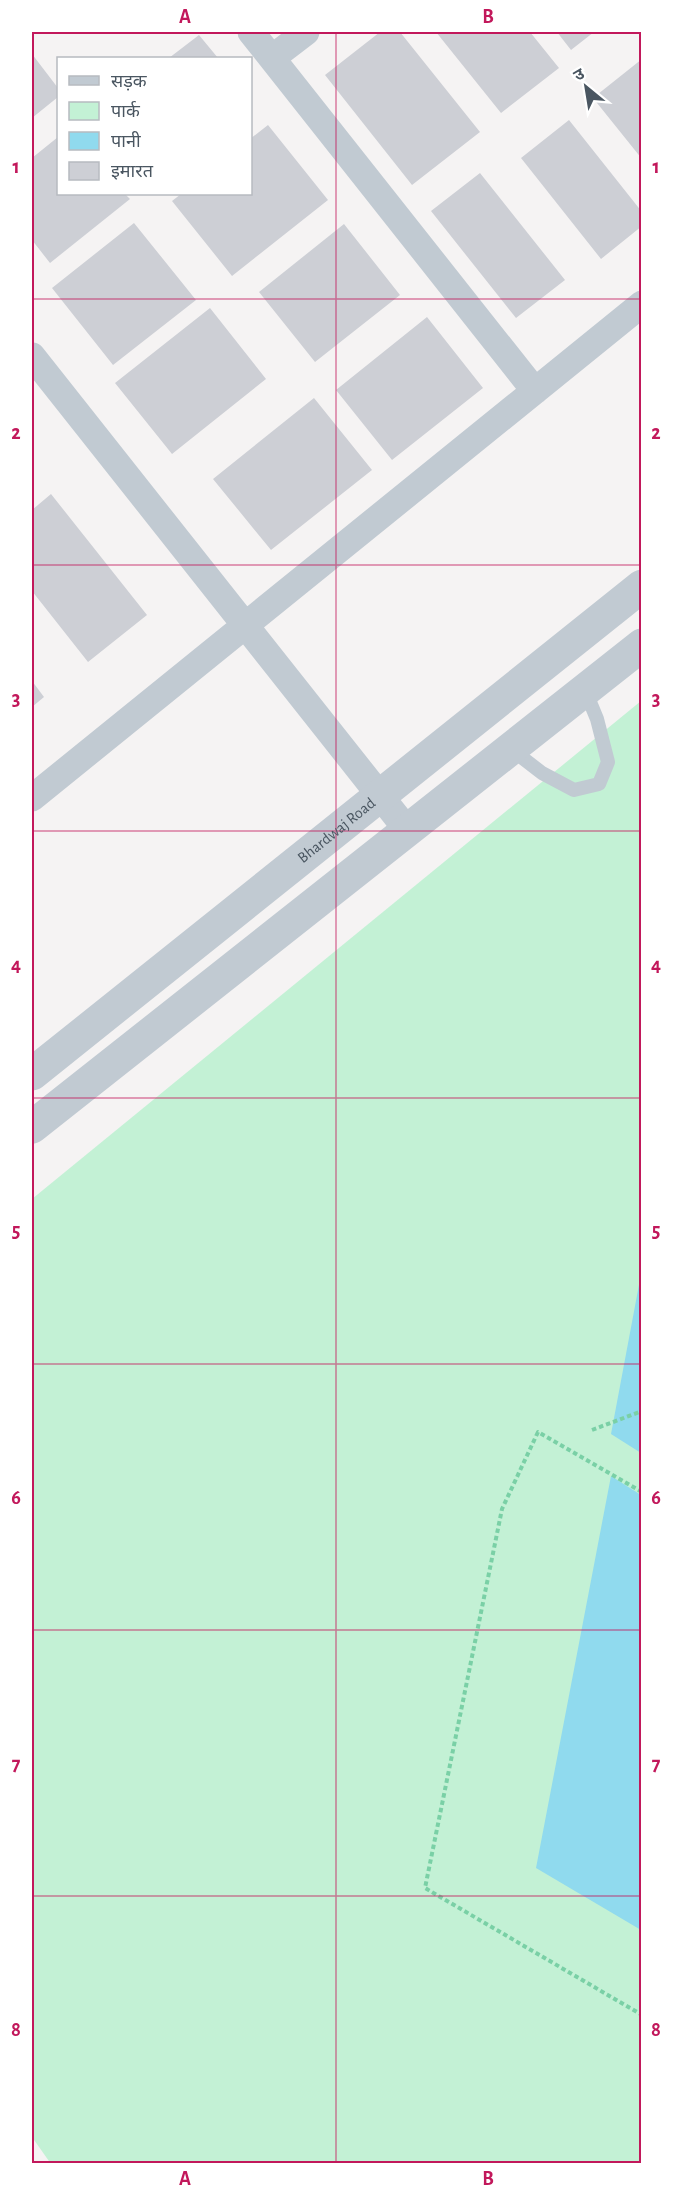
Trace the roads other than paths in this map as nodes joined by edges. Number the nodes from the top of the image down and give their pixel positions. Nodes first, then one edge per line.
1 (251, 32) edge
2 (306, 32) edge
3 (272, 58) junction
4 (642, 304) edge
5 (32, 356) edge
6 (535, 391) junction
7 (642, 586) edge
8 (245, 626) junction
9 (642, 645) edge
10 (585, 690) junction
11 (511, 749) junction
12 (380, 796) junction
13 (32, 798) edge
14 (408, 831) junction
15 (32, 1074) edge
16 (32, 1127) edge

1 - 3 street
2 - 3 street
3 - 6 street
4 - 6 street
5 - 8 street
6 - 8 street
7 - 12 street, Bhardwaj Road
8 - 12 street
8 - 13 street
9 - 10 street
10 - 11 street
10 - 11 lane
11 - 14 street
12 - 14 street
12 - 15 street, Bhardwaj Road
14 - 16 street

